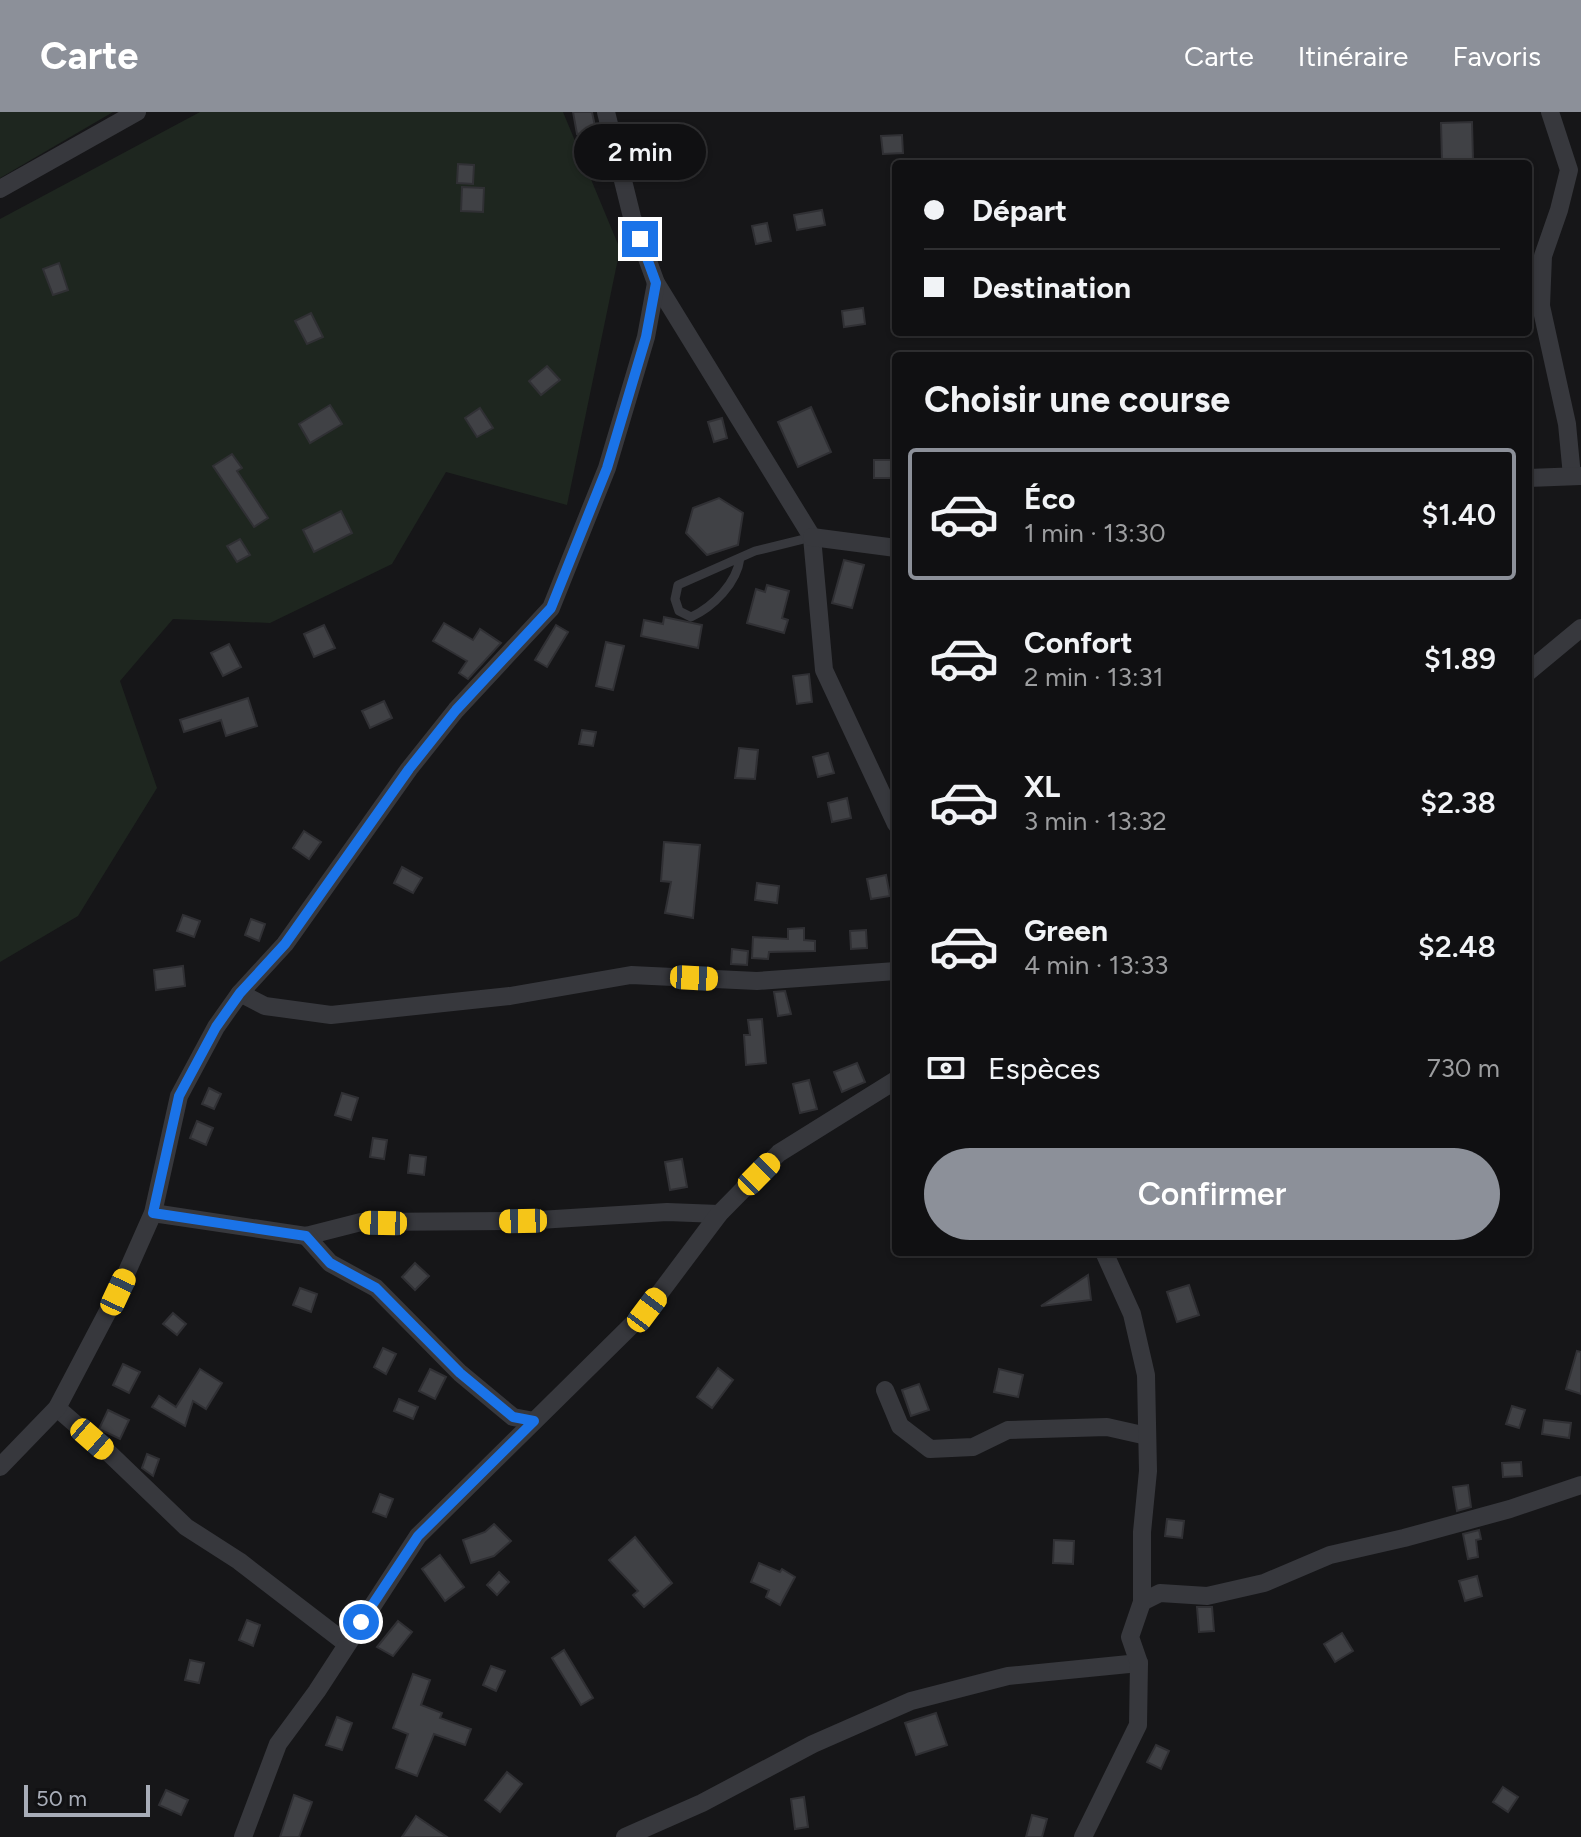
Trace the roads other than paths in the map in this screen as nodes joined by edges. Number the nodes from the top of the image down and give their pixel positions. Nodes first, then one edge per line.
1 (137, 112) edge
2 (606, 112) edge
3 (1550, 112) edge
4 (0, 189) edge
5 (656, 283) junction
6 (1576, 476) edge
7 (1532, 478) edge
8 (812, 537) junction
9 (892, 547) edge
10 (740, 558) junction
11 (1581, 628) edge
12 (1532, 669) edge
13 (892, 815) edge
14 (892, 971) edge
15 (240, 993) junction
16 (892, 1082) edge
17 (153, 1213) junction
18 (719, 1214) junction
19 (306, 1236) junction
20 (1106, 1256) edge
21 (885, 1390) dead end
22 (57, 1408) junction
23 (534, 1421) junction
24 (1147, 1436) junction
25 (0, 1467) edge
26 (1581, 1485) edge
27 (1142, 1602) junction
28 (347, 1644) junction
29 (1139, 1663) junction
30 (243, 1837) edge
31 (625, 1837) edge
32 (1083, 1837) edge

1 - 4 street
2 - 5 street
3 - 6 street
5 - 8 street
5 - 15 street
6 - 7 street
8 - 9 street
8 - 10 lane
8 - 13 street
10 - 10 lane
11 - 12 street
14 - 15 street
15 - 17 street
16 - 18 street
17 - 19 street
17 - 22 street
18 - 19 street
18 - 23 street
19 - 23 street
20 - 24 street
21 - 24 street
22 - 25 street
22 - 28 street
23 - 28 street
24 - 27 street
26 - 27 street
27 - 29 street
28 - 30 street
29 - 31 street
29 - 32 street

